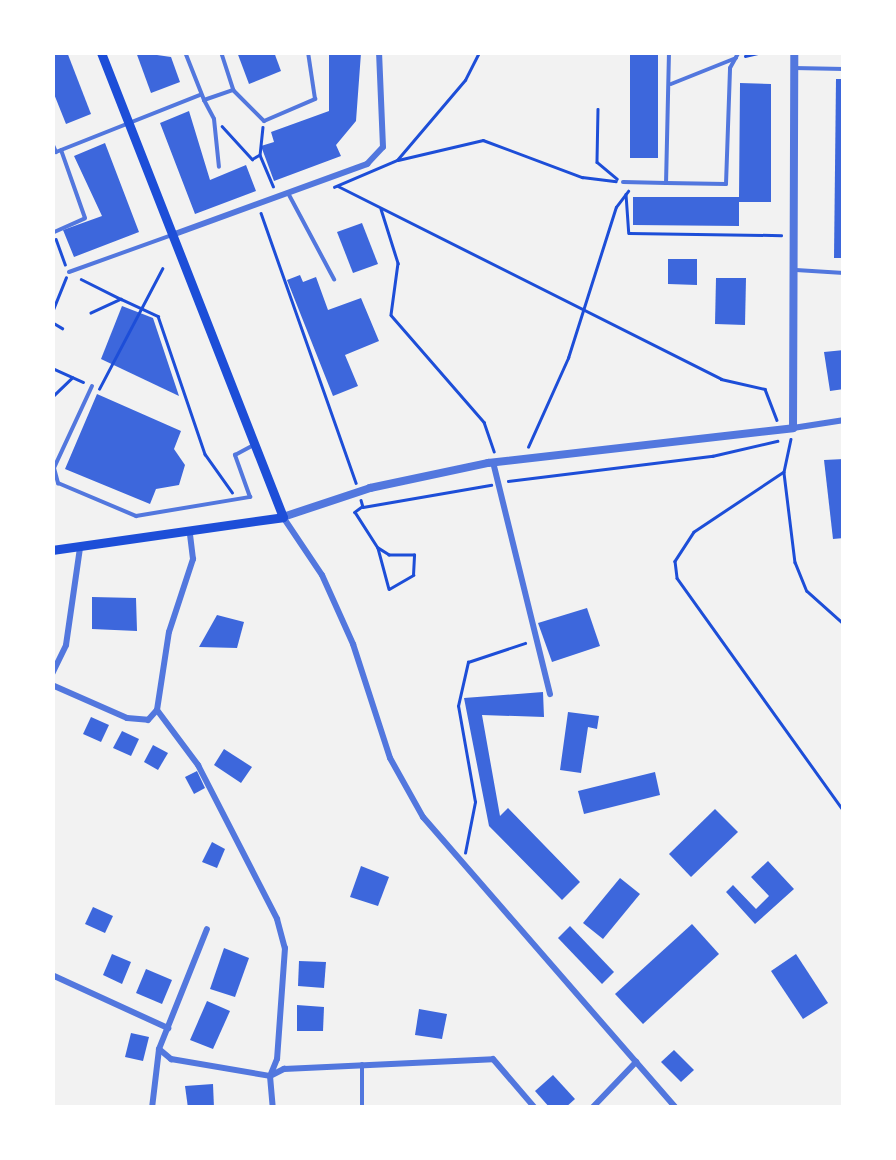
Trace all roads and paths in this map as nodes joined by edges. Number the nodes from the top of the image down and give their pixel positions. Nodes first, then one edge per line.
1 (101, 52) edge
2 (185, 52) edge
3 (221, 52) edge
4 (308, 52) edge
5 (379, 52) edge
6 (479, 52) edge
7 (669, 52) edge
8 (729, 52) edge
9 (763, 52) edge
10 (794, 52) edge
11 (735, 57) edge
12 (794, 68) junction
13 (844, 68) edge
14 (668, 85) junction
15 (233, 90) junction
16 (203, 98) junction
17 (598, 109) dead end
18 (214, 119) junction
19 (264, 122) junction
20 (130, 125) junction
21 (52, 143) edge
22 (57, 152) edge
23 (260, 155) junction
24 (219, 167) dead end
25 (623, 182) junction
26 (635, 182) junction
27 (666, 184) junction
28 (338, 186) dead end
29 (288, 193) junction
30 (626, 194) junction
31 (277, 196) junction
32 (380, 206) junction
33 (260, 214) dead end
34 (53, 233) edge
35 (172, 235) junction
36 (782, 236) dead end
37 (162, 268) dead end
38 (791, 270) junction
39 (68, 272) junction
40 (844, 273) edge
41 (334, 279) dead end
42 (122, 299) junction
43 (140, 306) junction
44 (581, 309) junction
45 (52, 312) edge
46 (91, 312) dead end
47 (52, 322) edge
48 (62, 328) dead end
49 (52, 368) edge
50 (72, 378) junction
51 (92, 386) junction
52 (52, 397) edge
53 (844, 420) edge
54 (794, 428) junction
55 (778, 430) junction
56 (254, 444) junction
57 (525, 458) junction
58 (493, 462) junction
59 (784, 472) junction
60 (496, 484) junction
61 (358, 492) junction
62 (248, 498) junction
63 (363, 506) junction
64 (283, 517) junction
65 (190, 535) junction
66 (80, 548) junction
67 (378, 548) junction
68 (52, 550) edge
69 (844, 624) edge
70 (534, 640) junction
71 (52, 674) edge
72 (52, 686) edge
73 (550, 694) dead end
74 (158, 710) junction
75 (844, 811) edge
76 (461, 864) junction
77 (207, 929) dead end
78 (52, 975) edge
79 (168, 1028) junction
80 (159, 1049) junction
81 (636, 1062) junction
82 (362, 1064) junction
83 (270, 1076) junction
84 (152, 1108) edge
85 (273, 1108) edge
86 (362, 1108) edge
87 (535, 1108) edge
88 (592, 1108) edge
89 (676, 1108) edge

1 - 20 main road
2 - 16 lane
3 - 15 lane
4 - 19 lane
5 - 29 street
6 - 25 path
7 - 14 lane
8 - 11 lane
9 - 11 path
10 - 12 street
11 - 14 lane
11 - 27 lane
12 - 13 lane
12 - 38 street
14 - 27 lane
15 - 16 lane
15 - 19 lane
16 - 18 lane
16 - 20 lane
17 - 25 path
18 - 23 path
18 - 24 lane
19 - 23 path
20 - 22 lane
20 - 35 main road
21 - 22 lane
22 - 34 lane
23 - 31 path
25 - 26 lane
26 - 27 lane
26 - 30 path
28 - 32 path
29 - 31 street
29 - 41 lane
30 - 36 path
30 - 44 path
31 - 35 street
32 - 44 path
32 - 58 path
33 - 61 path
34 - 39 path
35 - 39 lane
35 - 56 main road
37 - 43 path
38 - 40 lane
38 - 54 street
39 - 42 path
39 - 45 path
42 - 43 path
42 - 46 path
43 - 51 path
43 - 62 path
44 - 55 path
44 - 57 path
47 - 48 path
49 - 50 path
50 - 51 path
50 - 52 path
51 - 62 lane
53 - 54 street
54 - 55 street
54 - 59 path
55 - 57 street
55 - 60 path
56 - 62 lane
56 - 64 main road
57 - 58 street
58 - 60 street
58 - 61 street
59 - 69 path
59 - 75 path
60 - 63 path
60 - 70 street
61 - 63 path
61 - 64 street
63 - 67 path
64 - 65 main road
64 - 76 street
65 - 66 main road
65 - 74 street
66 - 68 main road
66 - 71 street
67 - 67 path
70 - 73 street
70 - 76 path
72 - 74 street
74 - 83 street
76 - 81 street
77 - 79 street
78 - 79 street
79 - 80 street
80 - 83 street
80 - 84 street
81 - 88 street
81 - 89 street
82 - 83 street
82 - 86 lane
82 - 87 street
83 - 85 street

